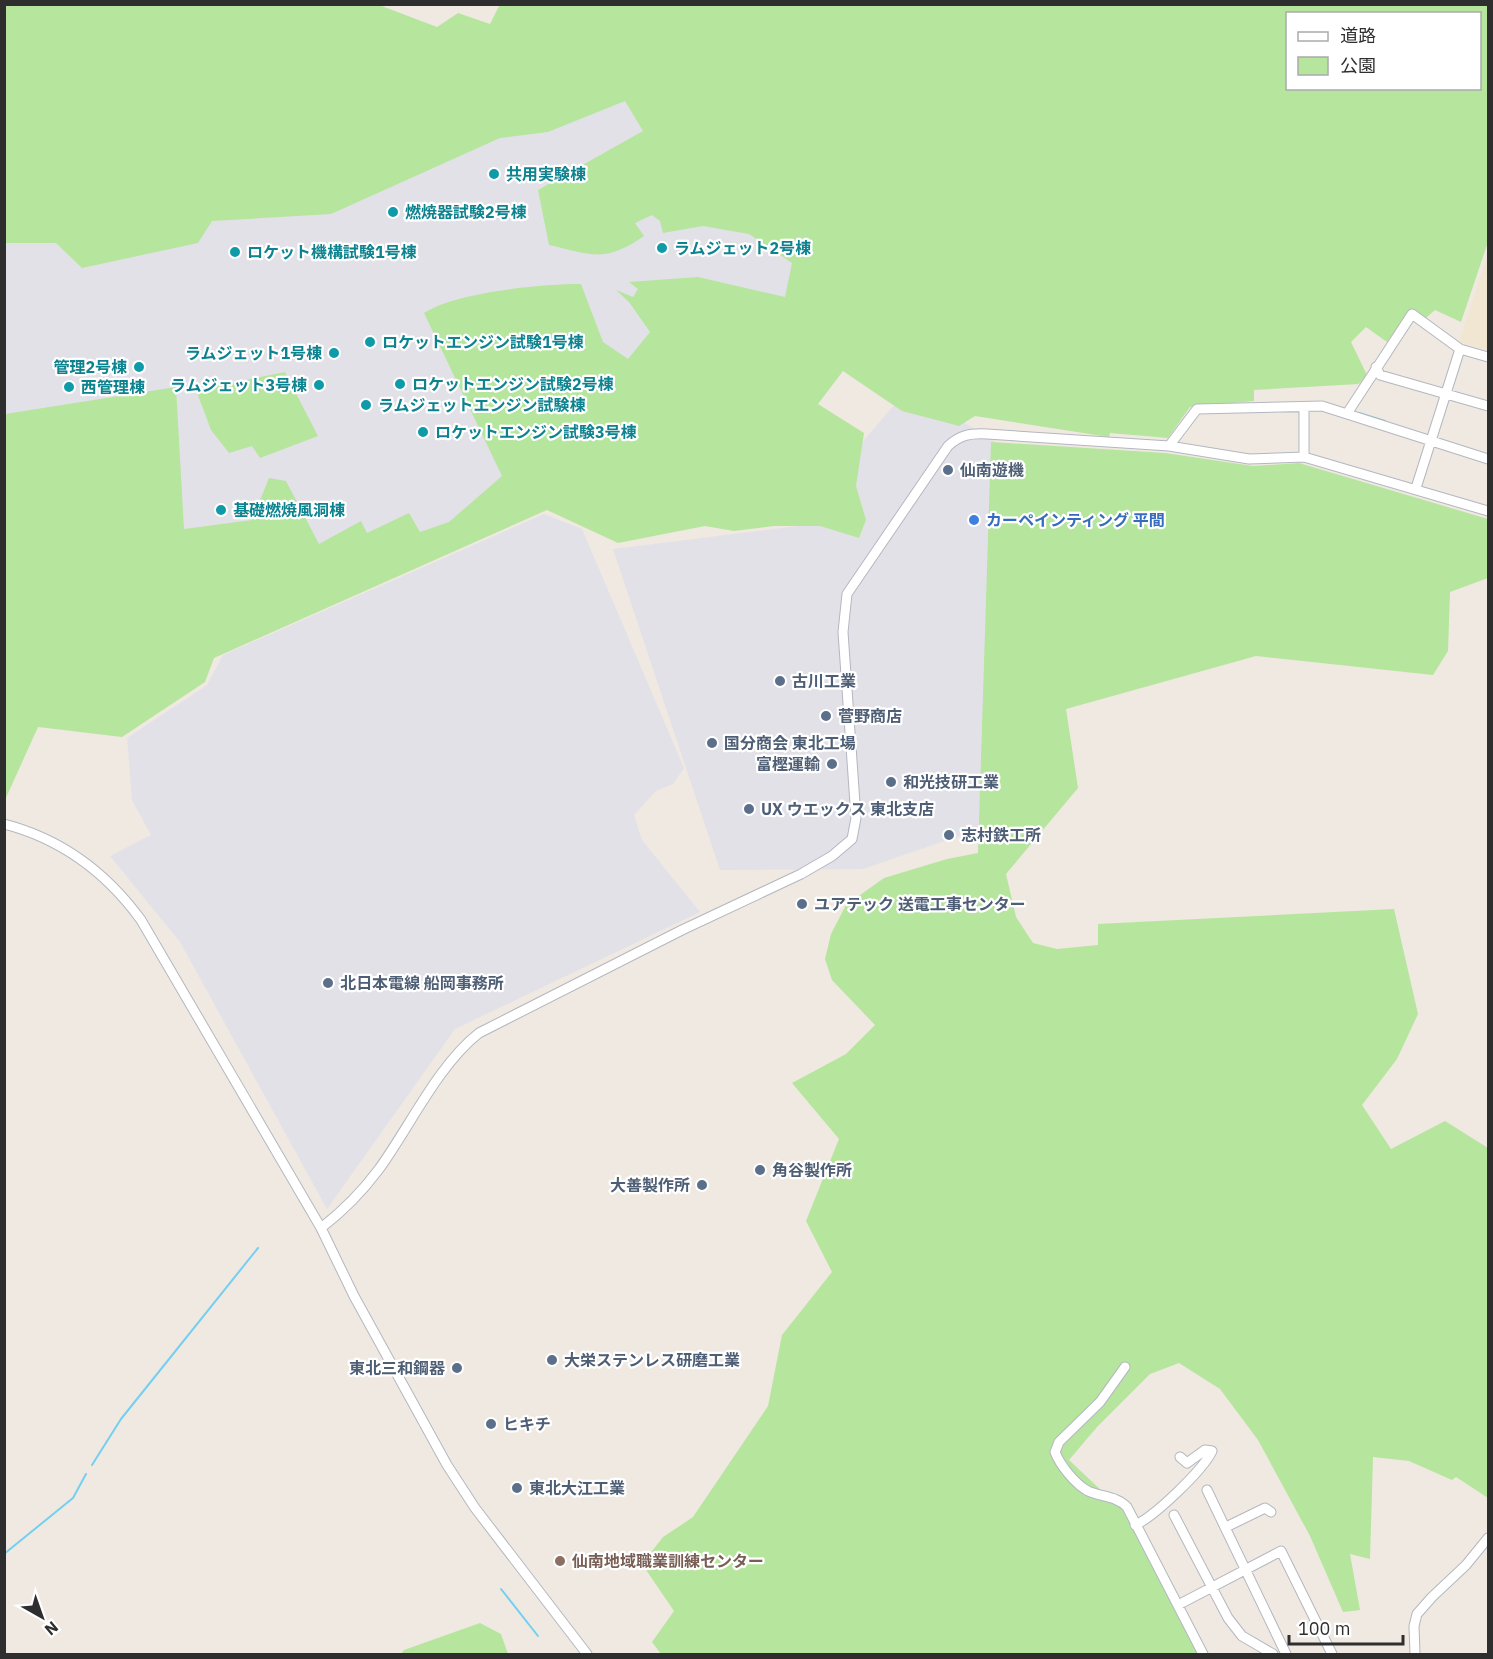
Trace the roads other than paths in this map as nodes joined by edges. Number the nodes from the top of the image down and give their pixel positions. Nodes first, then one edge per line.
1 (1460, 349) junction
2 (1488, 357) edge
3 (1376, 367) junction
4 (1446, 395) junction
5 (1488, 406) edge
6 (1304, 408) junction
7 (1348, 412) junction
8 (1431, 441) junction
9 (1169, 446) junction
10 (1304, 457) junction
11 (1488, 459) edge
12 (1416, 488) junction
13 (1488, 511) edge
14 (4, 824) edge
15 (321, 1228) junction
16 (1125, 1367) dead end
17 (1180, 1457) dead end
18 (1207, 1490) dead end
19 (1271, 1512) dead end
20 (1174, 1515) dead end
21 (1135, 1525) junction
22 (1226, 1527) junction
23 (1487, 1545) edge
24 (1245, 1570) junction
25 (1212, 1588) junction
26 (1178, 1605) junction
27 (587, 1654) edge
28 (1203, 1654) edge
29 (1273, 1654) edge
30 (1286, 1654) edge
31 (1332, 1654) edge
32 (1415, 1654) edge

1 - 2 street
1 - 3 street
1 - 4 street
3 - 4 street
3 - 7 street
4 - 5 street
4 - 8 street
6 - 7 street
6 - 9 street
6 - 10 street
7 - 8 street
8 - 11 street
8 - 12 street
9 - 10 street
9 - 15 street
10 - 12 street
12 - 13 street
14 - 15 street
15 - 27 street
16 - 21 street
17 - 21 street
18 - 22 street
19 - 22 street
20 - 25 street
21 - 26 street
22 - 24 street
23 - 32 street
24 - 25 street
24 - 30 street
24 - 31 street
25 - 26 street
25 - 29 street
26 - 28 street

